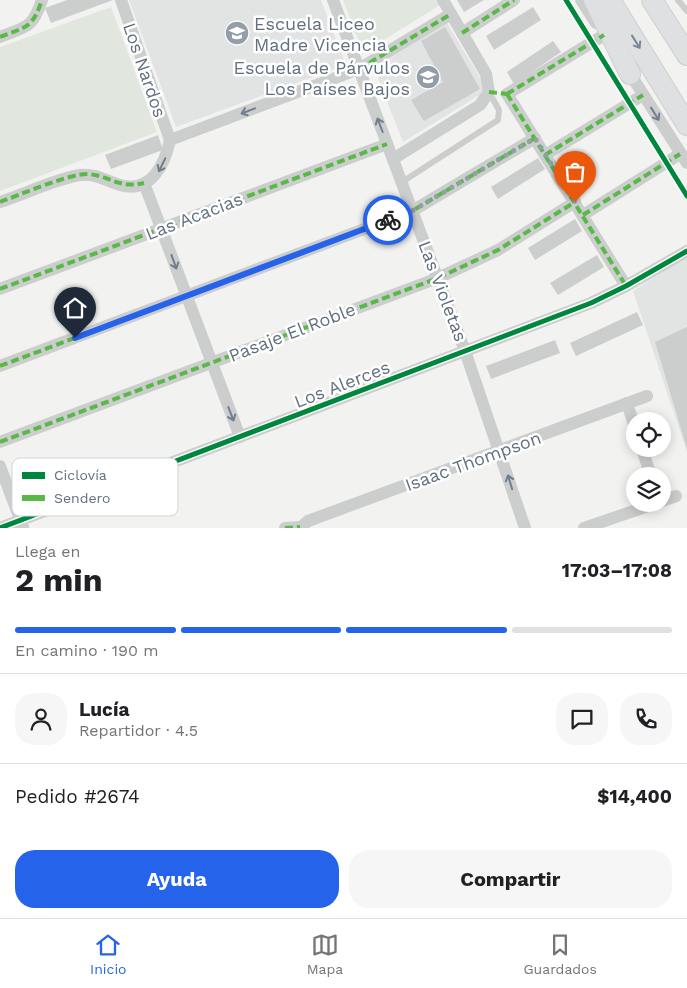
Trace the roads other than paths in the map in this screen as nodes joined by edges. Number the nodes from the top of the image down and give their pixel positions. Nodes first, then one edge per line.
1 (42, 0) edge
2 (120, 0) edge
3 (334, 0) edge
4 (443, 0) edge
5 (514, 0) edge
6 (582, 0) edge
7 (594, 0) edge
8 (610, 0) edge
9 (652, 0) edge
10 (678, 0) edge
11 (687, 11) edge
12 (451, 14) junction
13 (462, 33) junction
14 (604, 35) junction
15 (0, 37) edge
16 (687, 55) edge
17 (359, 69) junction
18 (630, 74) junction
19 (489, 92) junction
20 (507, 94) junction
21 (643, 95) junction
22 (687, 125) edge
23 (535, 138) junction
24 (170, 140) junction
25 (387, 144) junction
26 (546, 155) junction
27 (684, 158) edge
28 (393, 159) junction
29 (687, 170) edge
30 (402, 182) junction
31 (144, 183) junction
32 (0, 202) edge
33 (575, 202) junction
34 (412, 211) junction
35 (583, 215) junction
36 (161, 228) junction
37 (687, 251) edge
38 (438, 278) junction
39 (626, 286) junction
40 (0, 289) edge
41 (186, 296) junction
42 (465, 351) junction
43 (212, 363) junction
44 (0, 366) edge
45 (647, 396) dead end
46 (626, 403) junction
47 (629, 412) edge
48 (240, 437) junction
49 (0, 442) edge
50 (500, 451) junction
51 (178, 462) edge
52 (0, 466) edge
53 (676, 496) dead end
54 (12, 498) edge
55 (671, 498) edge
56 (631, 512) edge
57 (42, 516) edge
58 (22, 524) edge
59 (0, 528) edge
60 (285, 528) edge
61 (300, 528) edge
62 (525, 528) edge
63 (584, 528) edge

1 - 15 street
2 - 24 street, Los Nardos
3 - 17 street, Las Violetas
4 - 12 street
5 - 13 street
6 - 14 street
7 - 18 main road
8 -> 22 main road
9 - 16 main road
10 - 11 lane
12 - 13 street
12 - 17 street
13 - 19 street
14 - 18 street
14 - 20 street
17 -> 24 street
25 -> 17 street, Las Violetas
18 - 21 street
19 - 20 street
19 - 28 street
19 - 30 lane
20 - 23 street
21 - 26 street
21 -> 27 street
23 - 26 street
23 - 34 street
24 -> 31 street
25 - 28 street, Las Violetas
25 - 36 street, Las Acacias
26 - 33 street
27 - 29 street
27 - 35 street
28 - 30 street, Las Violetas
30 - 34 street, Las Violetas
31 - 32 street
31 - 36 street
33 - 35 street
33 - 38 street, Pasaje El Roble
34 - 38 street, Las Violetas
34 - 41 street
35 - 39 street
36 - 40 street, Las Acacias
36 -> 41 street
37 - 39 street, Los Alerces
38 - 42 street, Las Violetas
38 - 43 street, Pasaje El Roble
39 - 42 street, Los Alerces
41 - 43 street
41 - 44 street
42 - 48 street, Los Alerces
42 - 50 street, Las Violetas
43 -> 48 street
43 - 49 street, Pasaje El Roble
45 - 46 street, Isaac Thompson
46 - 47 street
46 - 50 street, Isaac Thompson
48 - 51 street, Los Alerces
50 - 61 street, Isaac Thompson
62 -> 50 street, Las Violetas
52 - 54 street
53 - 55 street
56 - 63 street
57 - 58 street, Los Alerces
58 - 59 street, Los Alerces
60 - 61 street, Isaac Thompson

